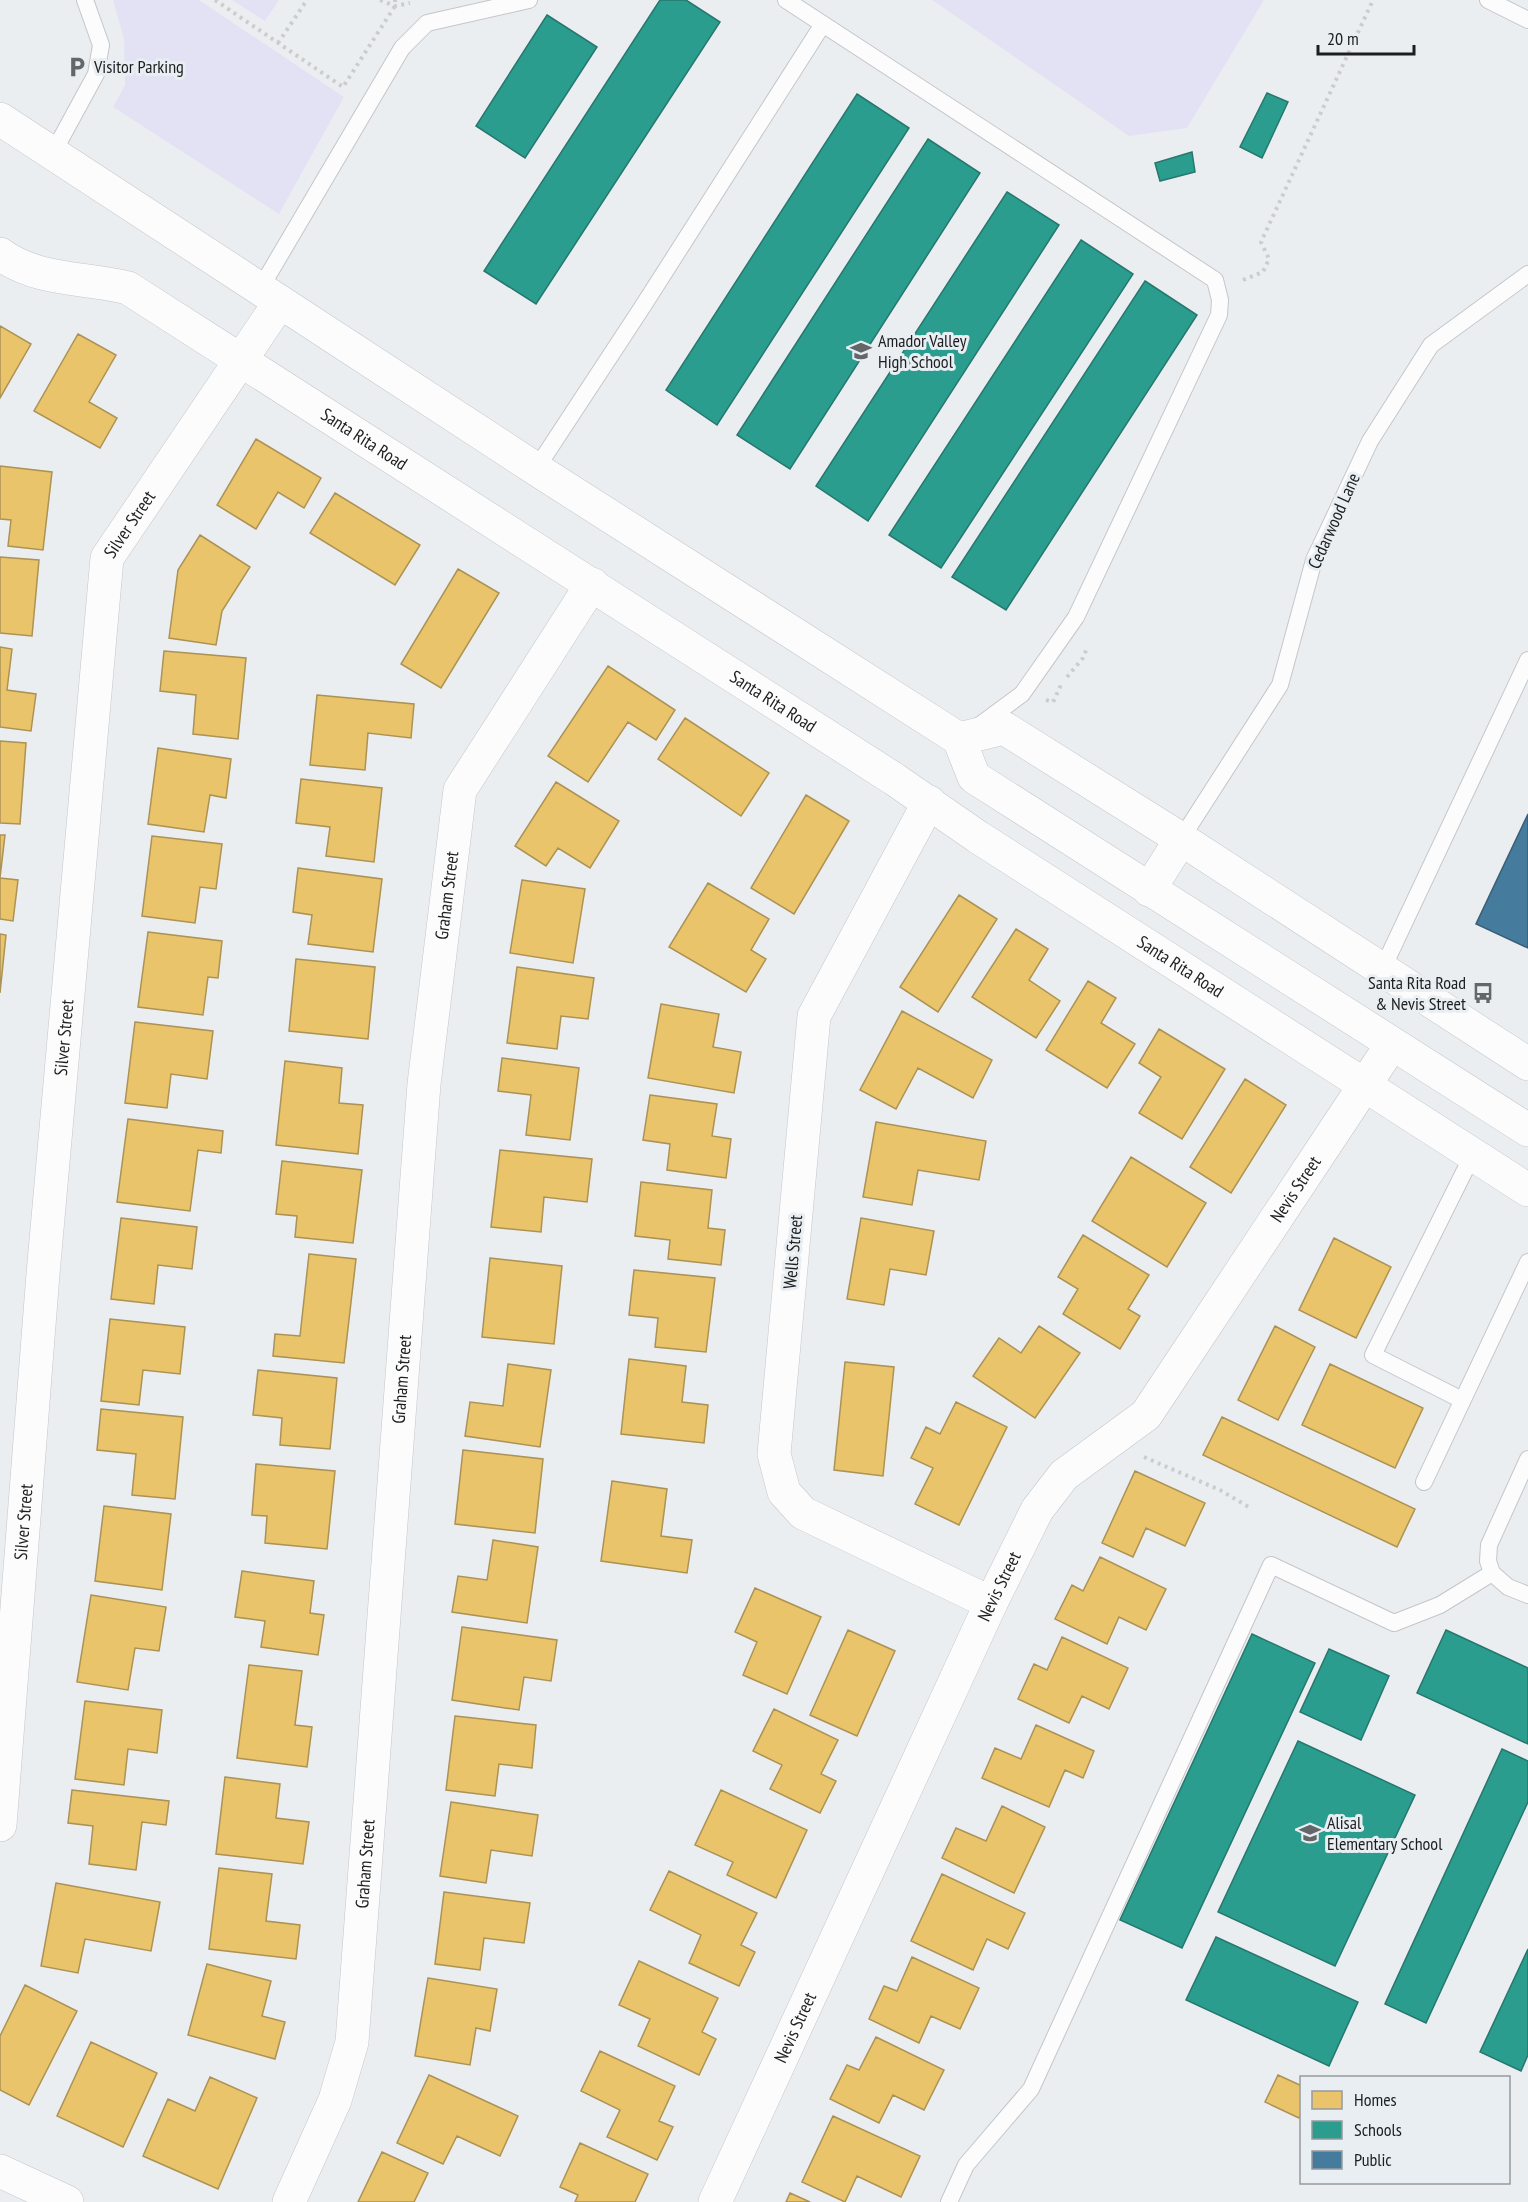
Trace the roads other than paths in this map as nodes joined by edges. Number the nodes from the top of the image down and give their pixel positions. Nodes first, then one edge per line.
1 (85, 0) edge
2 (528, 0) edge
3 (786, 0) edge
4 (1488, 0) edge
5 (1528, 20) edge
6 (823, 24) junction
7 (0, 119) edge
8 (53, 153) junction
9 (0, 254) edge
10 (1528, 274) edge
11 (270, 295) junction
12 (242, 359) junction
13 (536, 469) junction
14 (592, 584) junction
15 (1528, 660) edge
16 (959, 739) junction
17 (929, 802) junction
18 (1181, 839) junction
19 (1149, 890) junction
20 (1382, 970) junction
21 (1392, 1044) junction
22 (1528, 1064) edge
23 (1364, 1085) junction
24 (1528, 1130) edge
25 (1473, 1154) junction
26 (1528, 1190) edge
27 (1528, 1262) edge
28 (1462, 1400) junction
29 (1528, 1459) edge
30 (1424, 1482) dead end
31 (1492, 1573) junction
32 (1528, 1595) edge
33 (991, 1603) junction
34 (0, 1825) edge
35 (0, 2171) edge
36 (67, 2202) edge
37 (289, 2202) edge
38 (715, 2202) edge
39 (949, 2202) edge

1 - 8 lane
2 - 11 lane
3 - 6 lane
4 - 5 lane
6 - 13 lane
6 - 16 lane
7 - 8 street
8 - 11 street
9 - 12 street, Santa Rita Road
10 - 18 lane, Cedarwood Lane
11 - 12 street, Silver Street
11 - 13 street
12 - 14 street, Santa Rita Road
12 - 34 street, Silver Street
13 - 16 street
14 - 17 street, Santa Rita Road
14 - 37 street, Graham Street
15 - 20 lane
16 - 18 street
16 - 19 street
17 - 23 street, Santa Rita Road
17 - 33 street, Wells Street
18 - 19 street
18 - 20 street
19 - 21 street
20 - 22 street
21 - 23 street, Nevis Street
21 - 24 street
23 - 25 street, Santa Rita Road
23 - 33 street, Nevis Street
25 - 26 street, Santa Rita Road
25 - 28 lane
27 - 28 lane
28 - 30 lane
29 - 31 lane
31 - 32 lane
31 - 39 lane
33 - 38 street, Nevis Street
35 - 36 street

